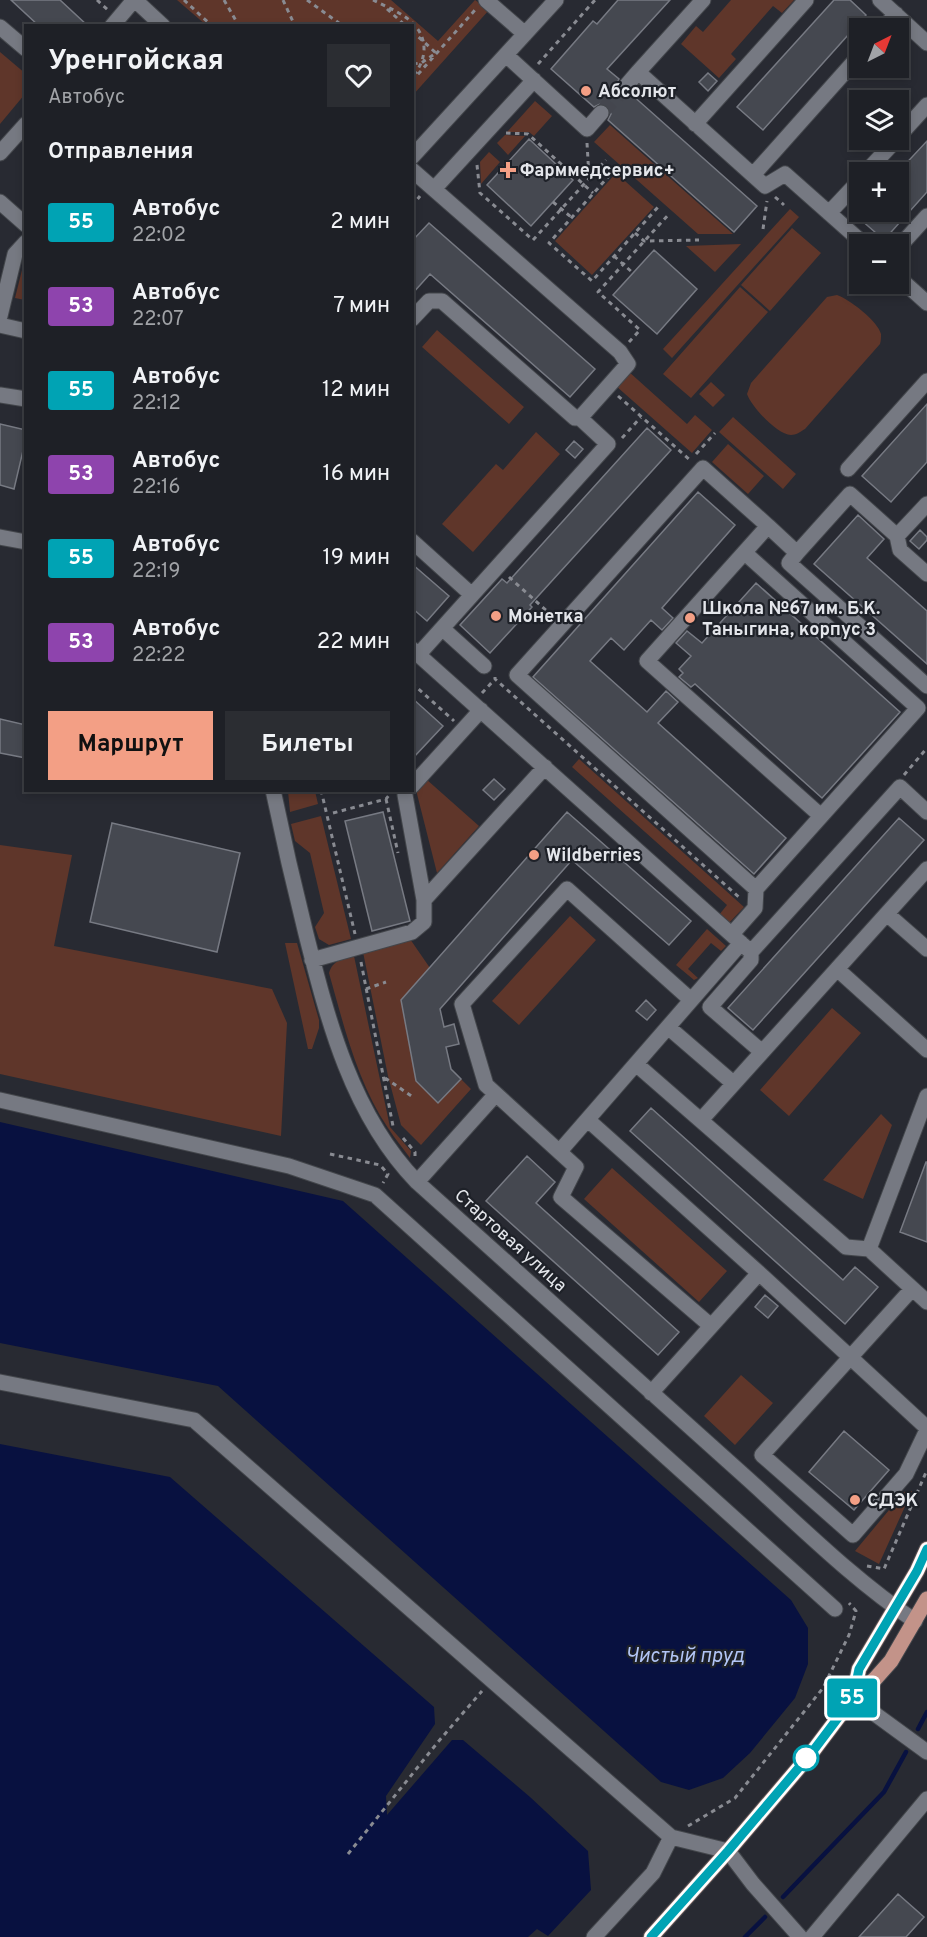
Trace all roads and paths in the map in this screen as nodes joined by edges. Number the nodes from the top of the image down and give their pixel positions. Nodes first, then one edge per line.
1 (135, 0) edge
2 (184, 0) edge
3 (224, 0) edge
4 (283, 0) edge
5 (307, 0) edge
6 (375, 0) edge
7 (556, 0) edge
8 (703, 0) edge
9 (806, 0) edge
10 (880, 0) edge
11 (490, 3) edge
12 (384, 5) junction
13 (896, 14) junction
14 (892, 18) edge
15 (114, 24) edge
16 (161, 24) edge
17 (210, 24) edge
18 (238, 24) edge
19 (294, 24) edge
20 (341, 24) edge
21 (404, 24) edge
22 (0, 27) edge
23 (414, 34) edge
24 (525, 34) junction
25 (423, 41) junction
26 (927, 43) edge
27 (24, 47) edge
28 (436, 53) junction
29 (506, 55) junction
30 (421, 63) junction
31 (414, 64) edge
32 (849, 67) edge
33 (638, 72) junction
34 (414, 76) edge
35 (414, 77) edge
36 (534, 80) junction
37 (626, 86) tunnel mouth
38 (927, 105) edge
39 (601, 113) tunnel mouth
40 (512, 124) dead end
41 (695, 124) junction
42 (909, 125) edge
43 (24, 126) edge
44 (587, 143) dead end
45 (886, 150) edge
46 (0, 153) edge
47 (414, 155) edge
48 (606, 159) dead end
49 (875, 162) edge
50 (477, 163) dead end
51 (616, 168) dead end
52 (414, 172) edge
53 (753, 175) junction
54 (590, 178) junction
55 (583, 185) junction
56 (434, 189) junction
57 (849, 192) edge
58 (593, 193) junction
59 (0, 202) edge
60 (553, 202) dead end
61 (784, 205) dead end
62 (659, 206) dead end
63 (561, 209) junction
64 (829, 213) junction
65 (669, 214) dead end
66 (927, 216) edge
67 (571, 218) junction
68 (24, 223) edge
69 (763, 229) dead end
70 (635, 233) junction
71 (853, 234) edge
72 (909, 236) edge
73 (699, 240) dead end
74 (644, 241) junction
75 (24, 244) edge
76 (614, 256) junction
77 (624, 264) junction
78 (633, 273) dead end
79 (909, 287) edge
80 (927, 303) edge
81 (0, 316) edge
82 (414, 317) edge
83 (0, 325) edge
84 (24, 331) edge
85 (620, 352) junction
86 (927, 381) edge
87 (608, 387) junction
88 (0, 394) edge
89 (24, 399) edge
90 (580, 418) junction
91 (690, 460) dead end
92 (848, 469) dead end
93 (927, 504) edge
94 (768, 526) junction
95 (897, 536) junction
96 (0, 537) edge
97 (24, 542) edge
98 (414, 543) edge
99 (745, 552) junction
100 (797, 554) junction
101 (502, 571) dead end
102 (927, 574) edge
103 (472, 595) junction
104 (548, 612) dead end
105 (442, 628) junction
106 (416, 651) edge
107 (490, 667) joint
108 (414, 685) edge
109 (927, 686) edge
110 (481, 710) junction
111 (455, 722) dead end
112 (927, 748) edge
113 (545, 767) junction
114 (414, 780) edge
115 (273, 792) edge
116 (321, 792) edge
117 (402, 792) edge
118 (404, 792) edge
119 (908, 795) junction
120 (927, 812) edge
121 (333, 813) dead end
122 (821, 816) junction
123 (927, 869) edge
124 (756, 889) junction
125 (424, 900) junction
126 (753, 910) junction
127 (887, 914) junction
128 (741, 943) junction
129 (358, 947) junction
130 (927, 949) edge
131 (312, 960) junction
132 (837, 969) junction
133 (386, 982) dead end
134 (366, 989) junction
135 (691, 1000) junction
136 (668, 1027) junction
137 (927, 1050) edge
138 (762, 1052) junction
139 (636, 1064) junction
140 (384, 1077) junction
141 (734, 1083) junction
142 (496, 1094) junction
143 (413, 1096) dead end
144 (927, 1096) edge
145 (0, 1100) edge
146 (588, 1119) junction
147 (701, 1120) junction
148 (394, 1128) dead end
149 (401, 1136) dead end
150 (560, 1151) junction
151 (330, 1154) dead end
152 (421, 1177) junction
153 (375, 1195) junction
154 (869, 1249) junction
155 (759, 1273) junction
156 (912, 1289) junction
157 (927, 1302) edge
158 (711, 1326) junction
159 (850, 1357) junction
160 (0, 1382) edge
161 (651, 1393) junction
162 (927, 1429) edge
163 (927, 1470) edge
164 (927, 1549) edge
165 (862, 1565) dead end
166 (927, 1599) edge
167 (895, 1608) junction
168 (835, 1610) dead end
169 (915, 1621) junction
170 (849, 1635) dead end
171 (492, 1681) junction
172 (853, 1698) junction
173 (927, 1752) edge
174 (927, 1798) edge
175 (671, 1837) junction
176 (728, 1851) junction
177 (348, 1854) dead end
178 (594, 1937) edge
179 (651, 1937) edge
180 (800, 1937) edge
181 (812, 1937) edge

1 - 15 street
1 - 16 street
2 - 17 path
3 - 18 path
4 - 19 path
5 - 20 path
6 - 12 path
7 - 24 street
8 - 33 street
9 - 41 street
10 - 13 street
11 - 24 street
11 - 28 path
12 - 21 path
12 - 25 path
13 - 14 street
13 - 26 street
22 - 27 street
23 - 25 path
24 - 29 street
25 - 28 path
25 - 30 path
28 - 30 path
28 - 35 path
29 - 36 street
29 - 47 street
30 - 31 path
30 - 34 path
32 - 53 street
33 - 37 street
33 - 41 street
36 - 39 street
36 - 56 street
38 - 42 street
40 - 55 path
41 - 53 street
43 - 46 street
44 - 54 path
45 - 49 street
48 - 54 path
50 - 63 path
51 - 58 path
52 - 56 street
53 - 64 street
54 - 55 path
55 - 58 path
55 - 63 path
56 - 85 street
57 - 64 street
58 - 67 path
59 - 68 street
60 - 63 path
61 - 69 path
62 - 70 path
63 - 67 path
64 - 71 street
65 - 74 path
66 - 72 street
67 - 76 path
70 - 74 path
70 - 76 path
73 - 74 path
74 - 77 path
75 - 81 street
76 - 77 path
77 - 78 path
77 - 85 path
79 - 80 street
82 - 90 street
83 - 84 street
85 - 87 street
86 - 92 street
87 - 90 street
87 - 91 path
88 - 89 street
90 - 103 street
93 - 95 street
94 - 99 street
94 - 100 street
94 - 124 street
95 - 100 street
95 - 102 street
96 - 97 street
98 - 103 street
99 - 122 street
99 - 122 street
100 - 109 street
101 - 104 path
103 - 105 street
105 - 106 street
105 - 107 street
106 - 110 street
107 - 126 path
108 - 111 path
110 - 113 street
110 - 114 street
112 - 119 path
113 - 125 street
113 - 128 street
115 - 131 street, Стартовая улица
116 - 129 path
117 - 121 path
118 - 125 street
119 - 120 street
119 - 128 street
122 - 124 street
123 - 127 street
124 - 126 street
125 - 129 street
126 - 128 street
127 - 130 street
127 - 132 street
128 - 135 street
128 - 138 street
129 - 131 street
129 - 134 path
131 - 152 street, Стартовая улица
132 - 137 street
132 - 138 street
133 - 134 path
134 - 140 path
135 - 136 street
135 - 142 street
136 - 139 street
136 - 141 street
138 - 141 street
139 - 146 street
139 - 147 street
140 - 143 path
140 - 148 path
141 - 147 street
142 - 150 street
142 - 152 street
144 - 154 street
145 - 153 street
146 - 150 street
146 - 155 street
147 - 154 street
149 - 152 path
150 - 158 street
151 - 153 path
152 - 161 street, Стартовая улица
153 - 168 street
154 - 156 street
155 - 158 street
155 - 159 street
156 - 157 street
156 - 159 street
158 - 161 street
159 - 162 street
159 - 162 street
160 - 171 street
161 - 167 street, Стартовая улица
163 - 165 path
164 - 167 main road
166 - 169 main road
167 - 169 street, Стартовая улица
167 - 172 main road
169 - 172 main road
170 - 175 path
171 - 175 street
171 - 177 path
172 - 173 street
172 - 176 main road
174 - 181 street
175 - 176 street
175 - 178 street
176 - 179 main road
176 - 180 street

